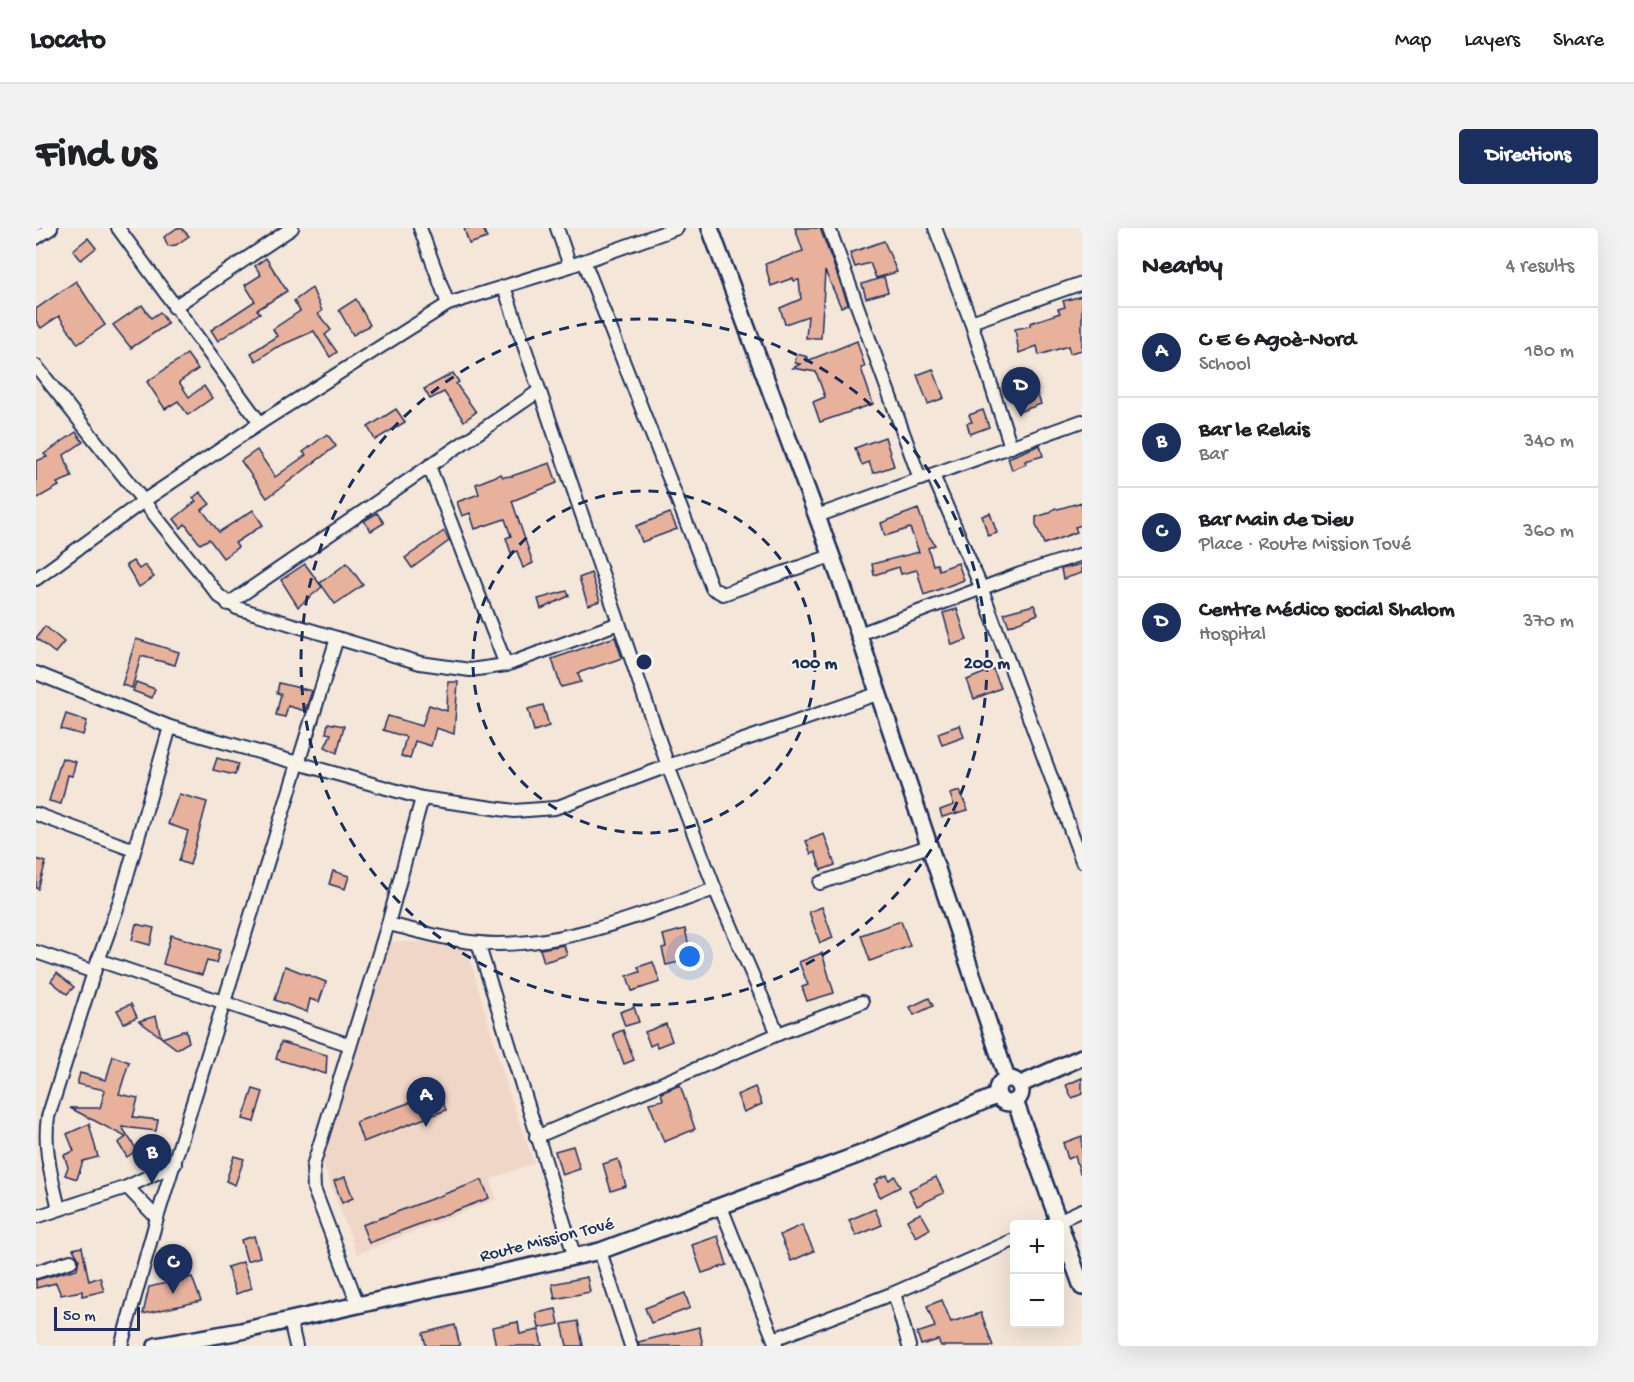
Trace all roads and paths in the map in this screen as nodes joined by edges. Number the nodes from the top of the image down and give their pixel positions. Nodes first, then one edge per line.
1 (51, 228) edge
2 (118, 228) edge
3 (292, 228) edge
4 (420, 228) edge
5 (557, 228) edge
6 (677, 228) edge
7 (710, 228) edge
8 (829, 228) edge
9 (935, 228) edge
10 (36, 238) edge
11 (584, 261) junction
12 (570, 266) junction
13 (1082, 283) edge
14 (504, 287) junction
15 (448, 304) junction
16 (174, 307) junction
17 (970, 322) junction
18 (36, 366) edge
19 (539, 391) junction
20 (1082, 421) edge
21 (260, 423) junction
22 (1011, 447) junction
23 (429, 466) junction
24 (933, 475) junction
25 (920, 479) junction
26 (145, 500) junction
27 (817, 516) junction
28 (1082, 554) edge
29 (831, 556) junction
30 (36, 579) edge
31 (981, 587) junction
32 (228, 604) junction
33 (619, 623) junction
34 (859, 634) junction
35 (338, 638) junction
36 (506, 665) junction
37 (36, 673) edge
38 (877, 694) junction
39 (171, 727) junction
40 (299, 762) junction
41 (668, 766) junction
42 (422, 798) junction
43 (36, 814) edge
44 (929, 846) junction
45 (134, 850) junction
46 (1082, 861) edge
47 (820, 883) dead end
48 (715, 889) junction
49 (388, 924) junction
50 (478, 943) junction
51 (36, 952) edge
52 (96, 966) junction
53 (224, 1002) junction
54 (862, 1002) dead end
55 (778, 1034) junction
56 (350, 1045) junction
57 (1082, 1057) edge
58 (1013, 1082) junction
59 (998, 1095) junction
60 (1015, 1101) junction
61 (536, 1137) junction
62 (175, 1164) junction
63 (127, 1187) junction
64 (721, 1207) junction
65 (59, 1209) junction
66 (1082, 1210) edge
67 (36, 1217) edge
68 (158, 1218) junction
69 (1054, 1220) edge
70 (1060, 1220) edge
71 (1010, 1242) edge
72 (1064, 1244) edge
73 (600, 1251) junction
74 (575, 1258) junction
75 (70, 1261) dead end
76 (36, 1272) edge
77 (1082, 1287) edge
78 (894, 1293) junction
79 (358, 1305) junction
80 (290, 1320) junction
81 (775, 1342) edge
82 (121, 1346) edge
83 (156, 1346) edge
84 (296, 1346) edge
85 (631, 1346) edge
86 (909, 1346) edge

1 - 10 street
2 - 16 street
3 - 16 street
4 - 15 street
5 - 12 street
6 - 11 street
7 - 27 street
8 - 25 street
9 - 17 street
11 - 12 street
11 - 29 street
12 - 14 street
13 - 17 street
14 - 15 street
14 - 19 street
15 - 21 street
16 - 21 street
17 - 22 street
18 - 26 street
19 - 23 street
19 - 33 street
20 - 22 street
21 - 26 street
22 - 24 street
23 - 32 street
23 - 36 street
24 - 25 street
24 - 31 street
25 - 27 street
26 - 30 street
26 - 32 street
27 - 29 street
28 - 31 street
29 - 34 street
31 - 34 street
31 - 46 street
32 - 35 street
33 - 36 street
33 - 41 street
34 - 38 street
35 - 36 street
35 - 40 street
37 - 39 street
38 - 41 street
38 - 44 street
39 - 40 street
39 - 45 street
40 - 42 street
40 - 53 street
41 - 42 street
41 - 48 street
42 - 49 street
43 - 45 street
44 - 47 street
44 - 58 street
45 - 52 street
48 - 50 street
48 - 55 street
49 - 50 street
49 - 56 street
50 - 61 street
51 - 52 street
52 - 53 street
52 - 65 street
53 - 56 street
53 - 62 street
54 - 55 street
55 - 61 street
56 - 79 street
57 - 58 street
58 - 59 street
58 - 60 street
59 - 60 street
59 - 64 street, Route Mission Tové
60 - 69 street
61 - 74 street
62 - 63 street
62 - 68 street
63 - 65 street
63 - 68 street
64 - 73 street, Route Mission Tové
64 - 81 street
65 - 67 street
66 - 70 street
68 - 82 street
71 - 78 street
72 - 77 street
73 - 74 street, Route Mission Tové
73 - 85 street
74 - 79 street, Route Mission Tové
75 - 76 street
78 - 81 street
78 - 86 street
79 - 80 street, Route Mission Tové
80 - 83 street, Route Mission Tové
80 - 84 street

